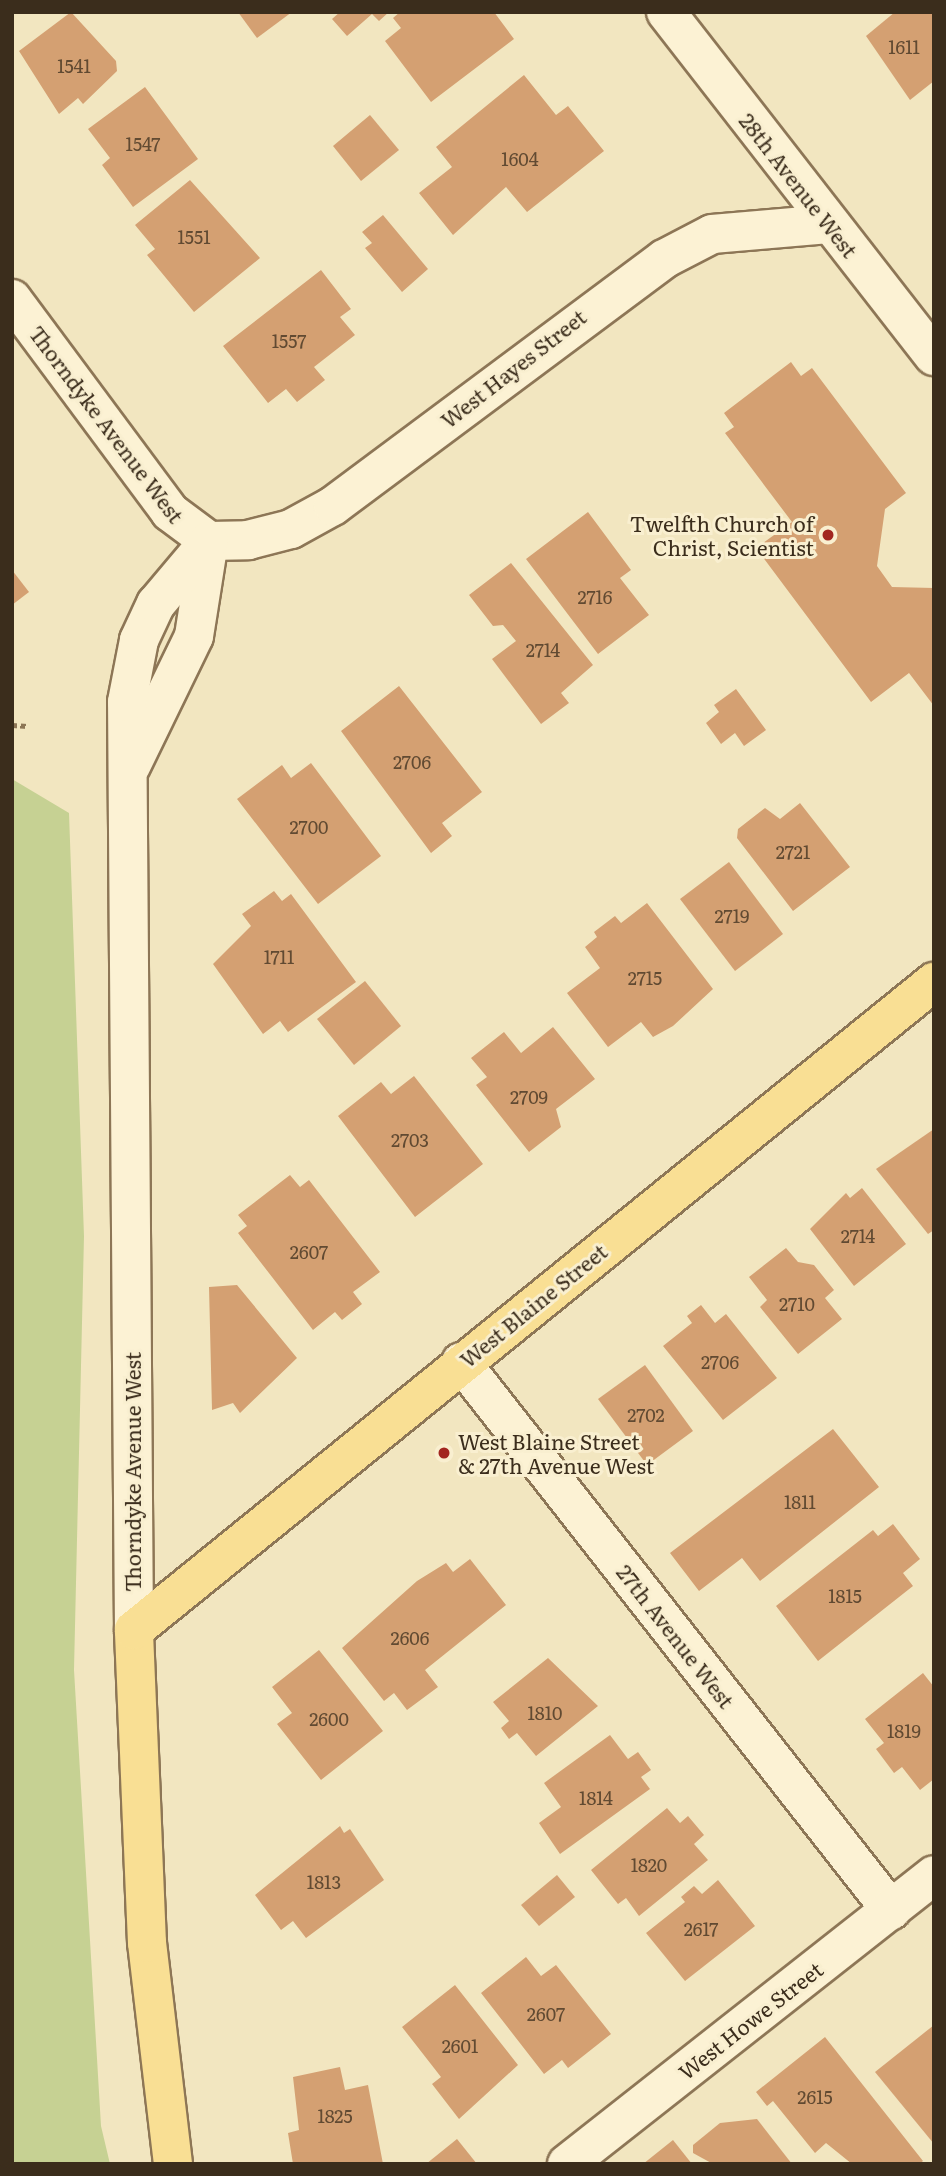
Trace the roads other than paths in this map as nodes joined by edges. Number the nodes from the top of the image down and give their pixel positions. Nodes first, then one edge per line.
1 (666, 12) edge
2 (829, 224) junction
3 (12, 299) edge
4 (932, 351) edge
5 (209, 541) junction
6 (934, 982) edge
7 (461, 1362) junction
8 (134, 1630) junction
9 (934, 1875) edge
10 (891, 1910) junction
11 (173, 2164) edge
12 (567, 2164) edge

1 - 2 street, 28th Avenue West
2 - 4 street, 28th Avenue West
2 - 5 street, West Hayes Street
3 - 5 street, Thorndyke Avenue West
5 - 8 street, Thorndyke Avenue West
6 - 7 main road, West Blaine Street
7 - 8 main road, West Blaine Street
7 - 10 street, 27th Avenue West
8 - 11 main road, Thorndyke Avenue West
9 - 10 street, West Howe Street
10 - 12 street, West Howe Street

